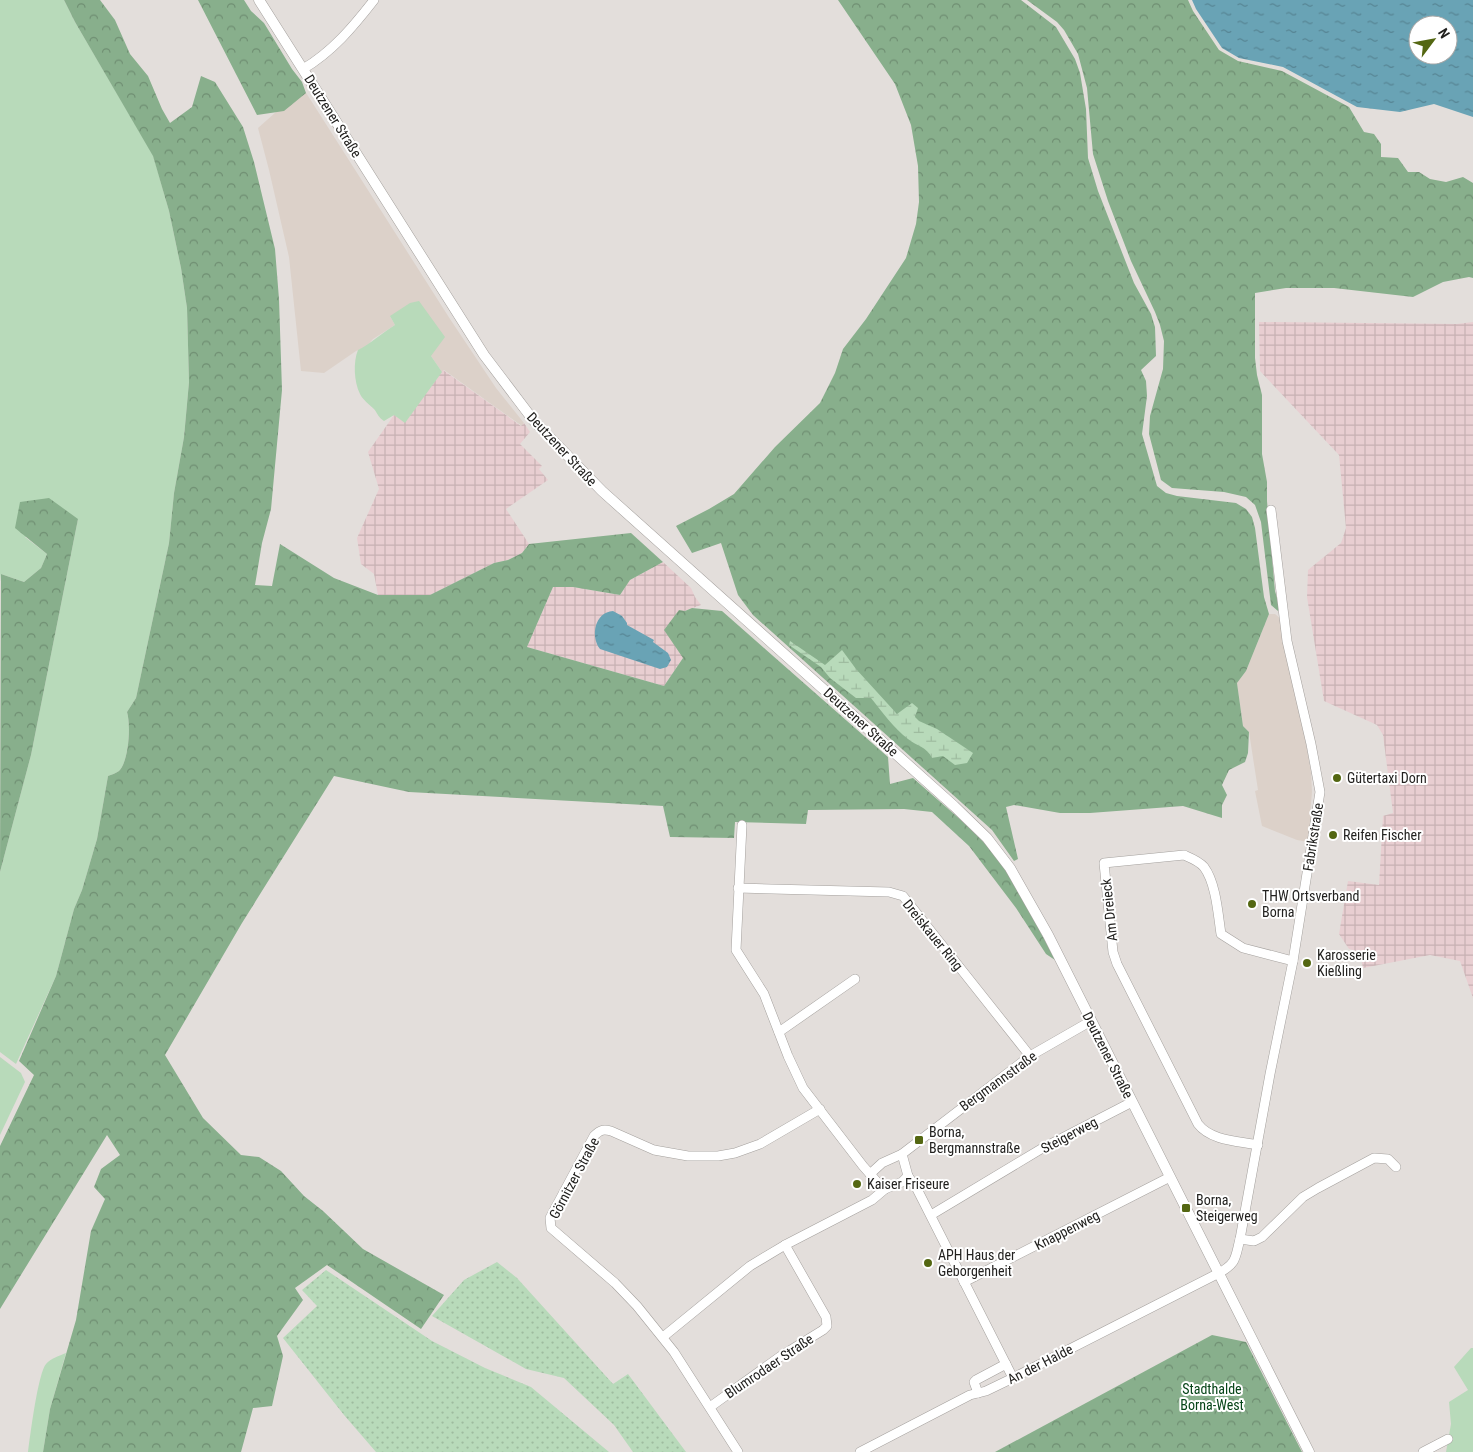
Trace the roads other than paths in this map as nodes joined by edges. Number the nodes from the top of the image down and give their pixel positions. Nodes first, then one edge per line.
1 (259, 0) edge
2 (374, 0) edge
3 (303, 70) junction
4 (1271, 510) dead end
5 (742, 825) dead end
6 (738, 888) junction
7 (1293, 961) junction
8 (855, 979) dead end
9 (1091, 1021) junction
10 (779, 1032) junction
11 (1030, 1056) junction
12 (1132, 1102) junction
13 (820, 1109) junction
14 (1258, 1144) junction
15 (902, 1154) junction
16 (1396, 1167) dead end
17 (870, 1174) junction
18 (908, 1176) junction
19 (1170, 1177) junction
20 (885, 1189) junction
21 (930, 1215) junction
22 (1240, 1239) junction
23 (785, 1245) junction
24 (1219, 1273) junction
25 (964, 1282) junction
26 (663, 1337) junction
27 (1006, 1364) junction
28 (1013, 1378) junction
29 (978, 1393) junction
30 (710, 1407) junction
31 (1448, 1439) dead end
32 (738, 1452) edge
33 (860, 1452) edge
34 (1309, 1452) edge
35 (1423, 1452) edge

1 - 3 main road, Deutzener Straße
2 - 3 street
3 - 9 main road, Deutzener Straße
4 - 7 street, Fabrikstraße
5 - 6 street
6 - 10 street
6 - 11 street, Dreiskauer Ring
7 - 14 street, Fabrikstraße
7 - 14 street, Am Dreieck
8 - 10 street
9 - 11 street, Bergmannstraße
9 - 12 main road, Deutzener Straße
10 - 13 street
11 - 15 street, Bergmannstraße
12 - 19 main road, Deutzener Straße
12 - 21 street, Steigerweg
13 - 17 street
13 - 26 street, Görnitzer Straße
14 - 22 street, Fabrikstraße
15 - 17 street, Bergmannstraße
15 - 18 street
16 - 22 street
17 - 20 street
18 - 20 street
18 - 21 street
19 - 24 main road, Deutzener Straße
19 - 25 street, Knappenweg
20 - 23 street
21 - 25 street
22 - 24 street, Fabrikstraße
23 - 26 street
23 - 30 street, Blumrodaer Straße
24 - 28 street, An der Halde
24 - 34 main road, Deutzener Straße
25 - 27 street
26 - 30 street, Görnitzer Straße
27 - 28 street
27 - 29 street
28 - 29 street, An der Halde
29 - 33 street, An der Halde
30 - 32 street, Görnitzer Straße
31 - 35 street

